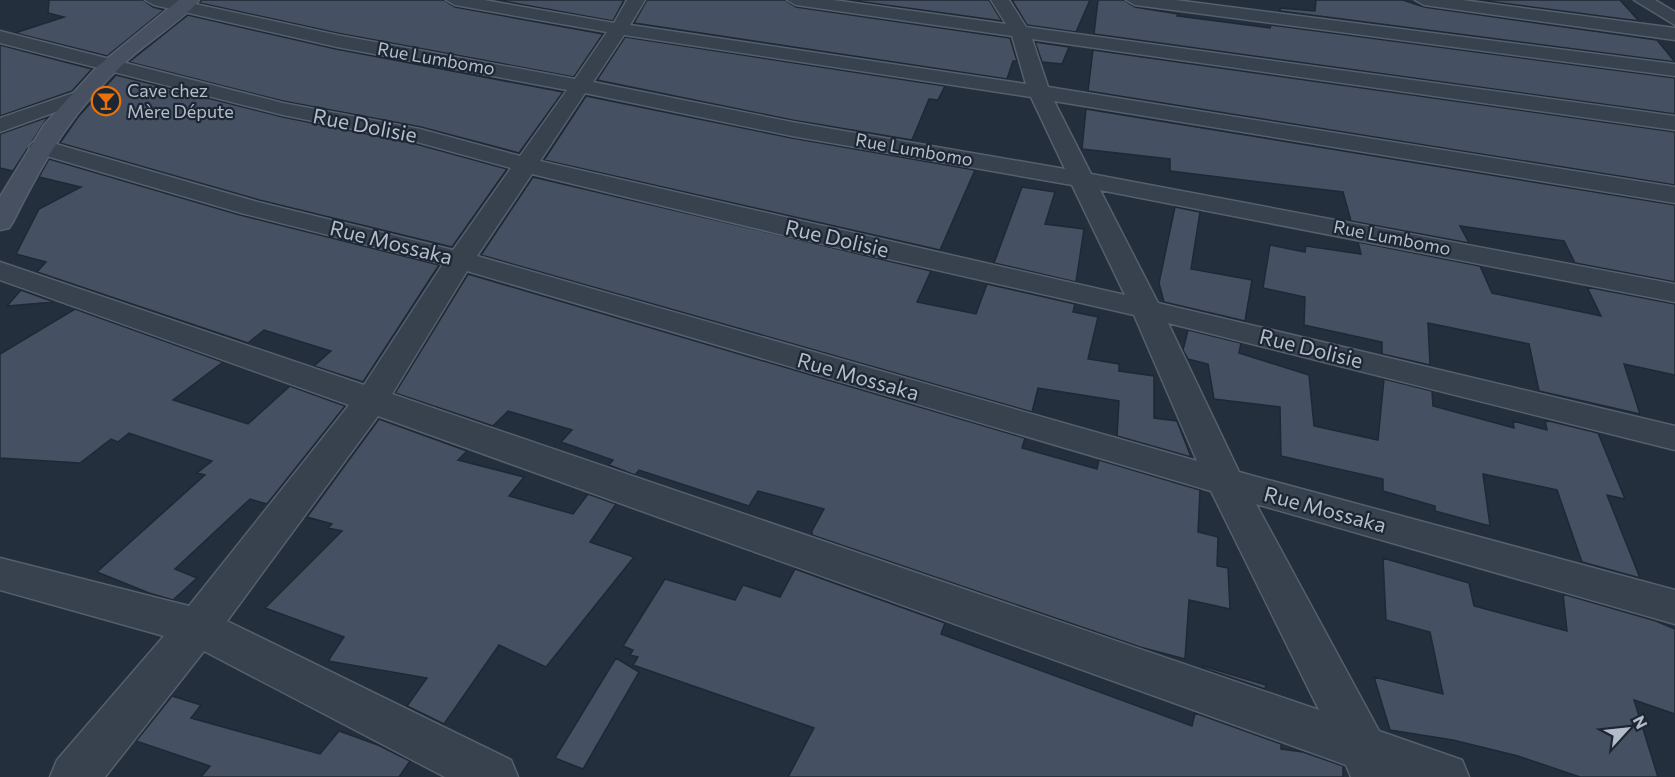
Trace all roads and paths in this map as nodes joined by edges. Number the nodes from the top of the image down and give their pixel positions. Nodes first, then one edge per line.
1 (154, 0) edge
2 (455, 0) edge
3 (636, 0) edge
4 (796, 0) edge
5 (1000, 0) edge
6 (1135, 0) edge
7 (1424, 0) edge
8 (1643, 0) edge
9 (186, 3) edge
10 (1675, 20) edge
11 (620, 29) junction
12 (1020, 31) junction
13 (1675, 34) edge
14 (0, 38) edge
15 (111, 65) junction
16 (1675, 70) edge
17 (581, 86) junction
18 (1039, 92) junction
19 (79, 97) junction
20 (1675, 123) edge
21 (0, 125) edge
22 (41, 147) junction
23 (526, 165) junction
24 (1081, 179) junction
25 (1675, 195) edge
26 (0, 222) edge
27 (460, 260) junction
28 (0, 270) edge
29 (1675, 292) edge
30 (1146, 309) junction
31 (370, 402) junction
32 (1675, 438) edge
33 (1225, 482) junction
34 (0, 574) edge
35 (1675, 606) edge
36 (198, 627) junction
37 (1369, 762) edge
38 (74, 777) edge
39 (494, 777) edge
40 (1445, 777) edge

1 - 9 street, Rue Lumbomo
2 - 11 street
3 - 11 street
4 - 12 street
5 - 12 street
6 - 16 street
7 - 13 street
8 - 10 street
9 - 15 street
9 - 17 street, Rue Lumbomo
11 - 17 street
11 - 18 street
12 - 18 street
12 - 20 street
14 - 15 street, Rue Dolisie
15 - 19 street
15 - 23 street, Rue Dolisie
17 - 23 street
17 - 24 street, Rue Lumbomo
18 - 24 street
18 - 25 street
19 - 21 street
19 - 22 street
22 - 26 street
22 - 27 street, Rue Mossaka
23 - 27 street
23 - 30 street, Rue Dolisie
24 - 29 street, Rue Lumbomo
24 - 30 street
27 - 31 street
27 - 33 street, Rue Mossaka
28 - 31 street
30 - 32 street, Rue Dolisie
30 - 33 street
31 - 36 street
31 - 37 street
33 - 35 street, Rue Mossaka
33 - 37 street
34 - 36 street
36 - 38 street
36 - 39 street
37 - 40 street

